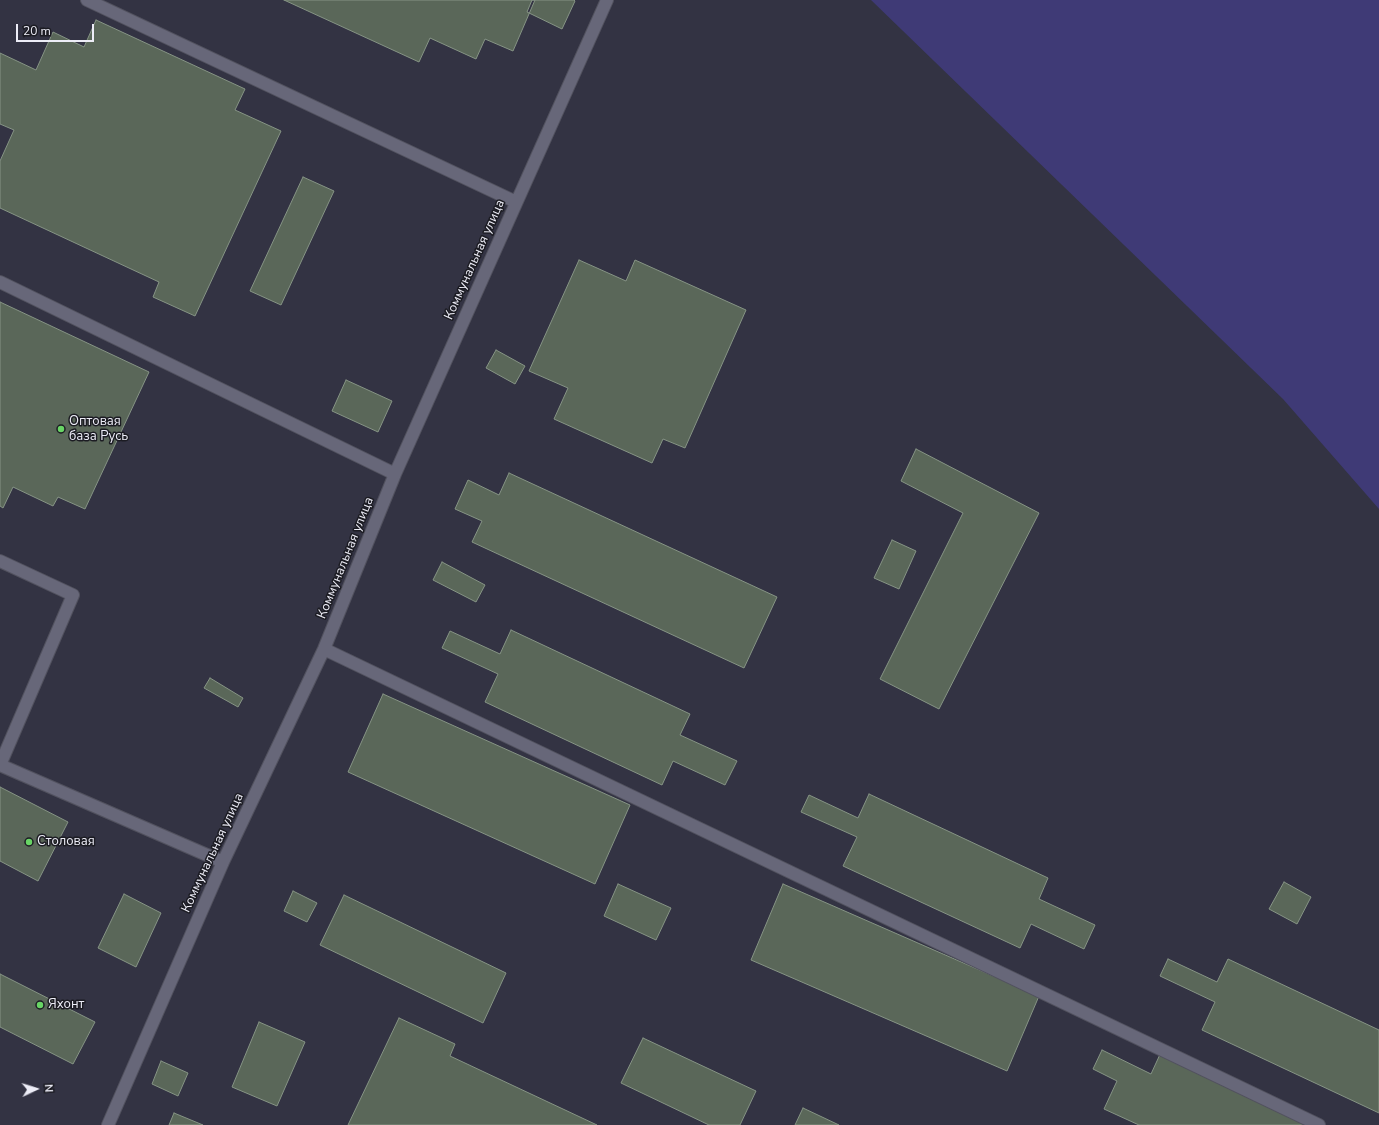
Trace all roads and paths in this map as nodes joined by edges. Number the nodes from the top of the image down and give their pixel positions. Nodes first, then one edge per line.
1 (87, 0) edge
2 (607, 0) edge
3 (516, 202) junction
4 (0, 282) edge
5 (394, 474) junction
6 (0, 561) edge
7 (324, 649) junction
8 (0, 765) edge
9 (223, 862) junction
10 (108, 1125) edge
11 (1319, 1125) edge

1 - 3 street
2 - 3 street, Коммунальная улица
3 - 5 street, Коммунальная улица
4 - 5 street
5 - 7 street, Коммунальная улица
6 - 8 street
7 - 9 street, Коммунальная улица
7 - 11 street
8 - 9 street
9 - 10 street, Коммунальная улица

